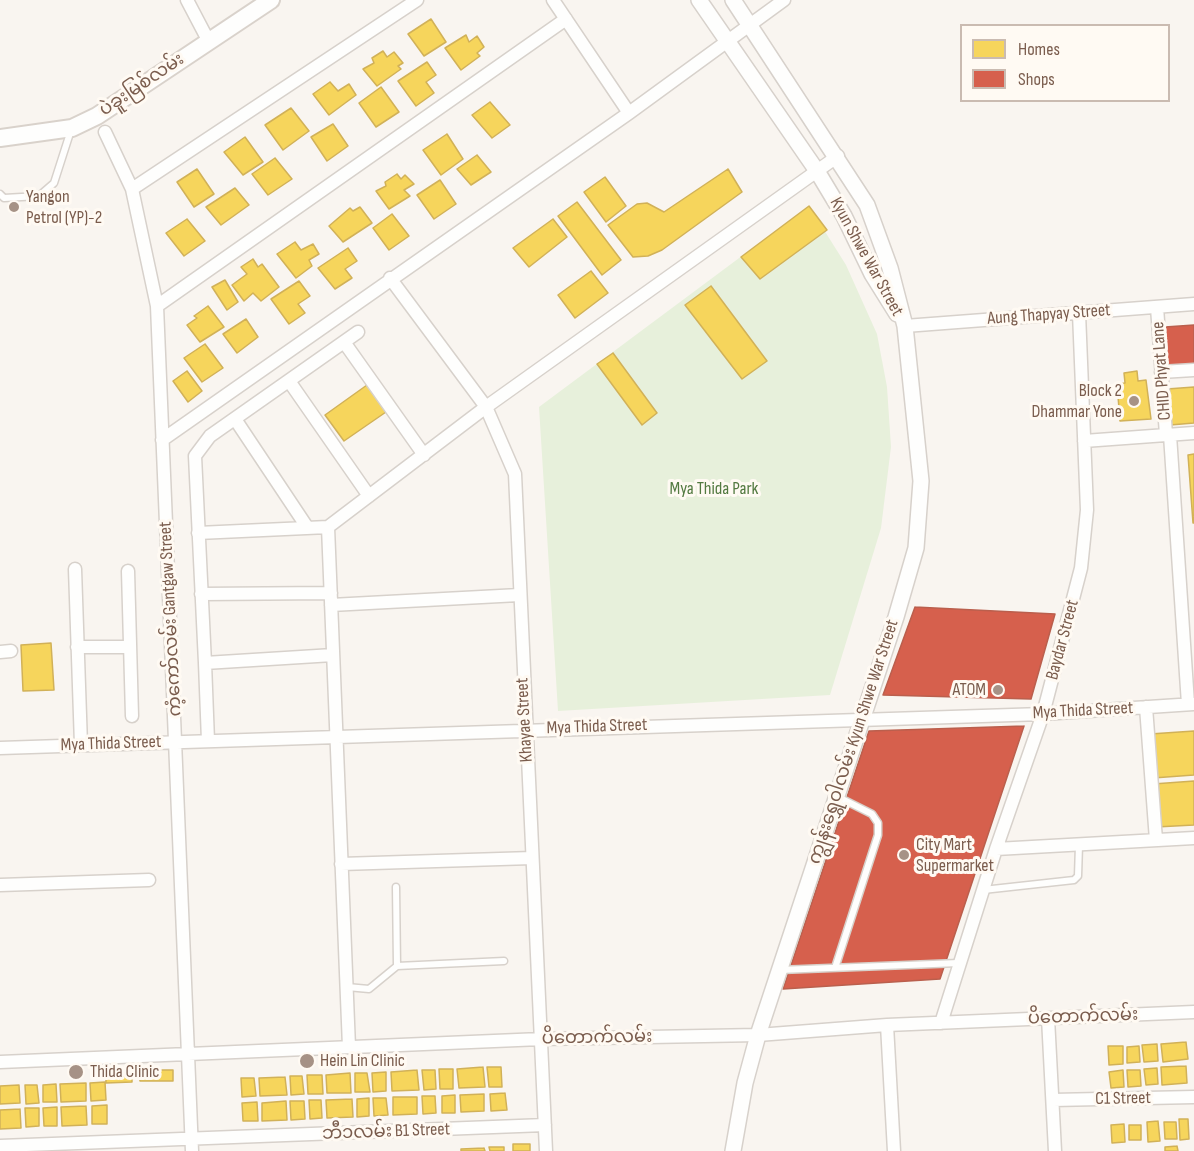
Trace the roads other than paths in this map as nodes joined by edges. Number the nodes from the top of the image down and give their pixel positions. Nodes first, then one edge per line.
1 (187, 0) edge
2 (271, 0) edge
3 (417, 0) edge
4 (553, 0) edge
5 (699, 0) edge
6 (734, 0) edge
7 (784, 0) edge
8 (566, 19) junction
9 (750, 26) junction
10 (208, 40) junction
11 (727, 43) junction
12 (629, 113) junction
13 (72, 128) junction
14 (105, 132) dead end
15 (0, 138) edge
16 (838, 156) junction
17 (817, 171) junction
18 (132, 189) junction
19 (0, 194) edge
20 (390, 278) junction
21 (1194, 304) edge
22 (157, 306) junction
23 (1157, 307) junction
24 (1080, 313) junction
25 (905, 326) junction
26 (358, 333) dead end
27 (344, 342) junction
28 (1194, 370) edge
29 (1164, 372) junction
30 (289, 381) junction
31 (486, 407) junction
32 (235, 419) junction
33 (1194, 433) edge
34 (1168, 435) junction
35 (162, 440) junction
36 (1084, 441) junction
37 (424, 455) junction
38 (369, 496) junction
39 (307, 527) junction
40 (328, 527) junction
41 (198, 533) junction
42 (75, 569) dead end
43 (128, 571) dead end
44 (201, 594) junction
45 (519, 595) junction
46 (331, 599) junction
47 (77, 647) junction
48 (130, 647) junction
49 (333, 655) junction
50 (205, 663) junction
51 (1191, 704) edge
52 (1146, 707) junction
53 (1043, 714) junction
54 (132, 716) dead end
55 (861, 720) junction
56 (525, 729) junction
57 (336, 737) junction
58 (208, 741) junction
59 (177, 742) junction
60 (81, 745) junction
61 (0, 748) edge
62 (836, 796) junction
63 (1194, 838) edge
64 (1156, 840) junction
65 (1079, 844) junction
66 (996, 849) junction
67 (532, 858) junction
68 (341, 864) junction
69 (149, 880) dead end
70 (0, 885) edge
71 (396, 887) dead end
72 (983, 890) junction
73 (504, 961) dead end
74 (959, 963) junction
75 (397, 966) junction
76 (835, 968) junction
77 (779, 970) junction
78 (346, 987) junction
79 (1194, 1012) edge
80 (1048, 1018) junction
81 (940, 1023) junction
82 (887, 1025) junction
83 (758, 1035) junction
84 (541, 1039) junction
85 (349, 1047) junction
86 (188, 1054) junction
87 (0, 1062) edge
88 (1194, 1097) edge
89 (1053, 1100) junction
90 (545, 1125) junction
91 (191, 1145) edge
92 (0, 1146) edge
93 (546, 1151) edge
94 (733, 1151) edge
95 (894, 1151) edge
96 (1055, 1151) edge

1 - 10 street
2 - 10 main road, ပဲခူးမြစ်လမ်း
3 - 18 street
4 - 8 street
5 - 11 street, Kyun Shwe War Street
6 - 9 street, Kyun Shwe War Street
7 - 9 street
8 - 12 street
8 - 22 street
9 - 11 street
9 - 16 street, Kyun Shwe War Street
10 - 13 main road, ပဲခူးမြစ်လမ်း
11 - 12 street
11 - 17 street, Kyun Shwe War Street
12 - 20 street
13 - 15 main road, ပဲခူးမြစ်လမ်း
13 - 19 lane
14 - 18 street, ကံ့ကော်လမ်း Gantgaw Street
16 - 17 street
16 - 25 street, Kyun Shwe War Street
17 - 25 street, Kyun Shwe War Street
17 - 31 street
18 - 22 street, ကံ့ကော်လမ်း Gantgaw Street
20 - 31 street, Khayae Street
20 - 35 street
21 - 23 street, Aung Thapyay Street
22 - 35 street, ကံ့ကော်လမ်း Gantgaw Street
23 - 24 street, Aung Thapyay Street
23 - 29 street, CHID Phyat Lane
24 - 25 street, Aung Thapyay Street
24 - 36 street, Baydar Street
25 - 55 street, ကျွန်းရွှေဝါလမ်း Kyun Shwe War Street
26 - 27 street
27 - 30 street
27 - 37 street
28 - 29 street
29 - 34 street, CHID Phyat Lane
30 - 32 street
30 - 38 street
31 - 37 street
31 - 45 street, Khayae Street
32 - 39 street
32 - 41 street
33 - 34 street
34 - 36 street
34 - 51 street, CHID Phyat Lane
35 - 59 street, ကံ့ကော်လမ်း Gantgaw Street
36 - 53 street, Baydar Street
37 - 38 street
38 - 40 street
39 - 40 street
39 - 41 street
40 - 46 street
41 - 44 street
42 - 47 street
43 - 48 street
44 - 46 street
44 - 50 street
45 - 46 street
45 - 56 street, Khayae Street
46 - 49 street
47 - 48 street
47 - 60 street
48 - 54 street
49 - 50 street
49 - 57 street
50 - 58 street
51 - 52 street, Mya Thida Street
52 - 53 street, Mya Thida Street
52 - 64 street
53 - 55 street, Mya Thida Street
53 - 66 street, Baydar Street
55 - 56 street, Mya Thida Street
55 - 62 street, ကျွန်းရွှေဝါလမ်း Kyun Shwe War Street
56 - 57 street, Mya Thida Street
56 - 67 street, Khayae Street
57 - 58 street, Mya Thida Street
57 - 68 street
58 - 59 street, Mya Thida Street
59 - 60 street, Mya Thida Street
59 - 86 street, ကံ့ကော်လမ်း Gantgaw Street
60 - 61 street, Mya Thida Street
62 - 76 lane
62 - 77 street, ကျွန်းရွှေဝါလမ်း Kyun Shwe War Street
63 - 64 street
64 - 65 street
65 - 66 street
65 - 72 lane
66 - 72 street, Baydar Street
67 - 68 street
67 - 84 street, Khayae Street
68 - 78 street
69 - 70 street
71 - 75 lane
72 - 74 street, Baydar Street
73 - 75 lane
74 - 76 lane
74 - 81 street, Baydar Street
75 - 78 lane
76 - 77 lane
77 - 83 street, ကျွန်းရွှေဝါလမ်း Kyun Shwe War Street
78 - 85 street
79 - 80 street, ပိတောက်လမ်း
80 - 81 street, ပိတောက်လမ်း
80 - 89 street
81 - 82 street, ပိတောက်လမ်း
82 - 83 street, ပိတောက်လမ်း
82 - 95 street
83 - 84 street, ပိတောက်လမ်း
83 - 94 street, ကျွန်းရွှေဝါလမ်း Kyun Shwe War Street
84 - 85 street, ပိတောက်လမ်း
84 - 90 street, Khayae Street
85 - 86 street, ပိတောက်လမ်း
86 - 87 street, ပိတောက်လမ်း
86 - 91 street, ကံ့ကော်လမ်း Gantgaw Street
88 - 89 street, C1 Street
89 - 96 street
90 - 91 street, ဘီ၁လမ်း B1 Street
90 - 93 street, Khayae Street
91 - 92 street, ဘီ၁လမ်း B1 Street

